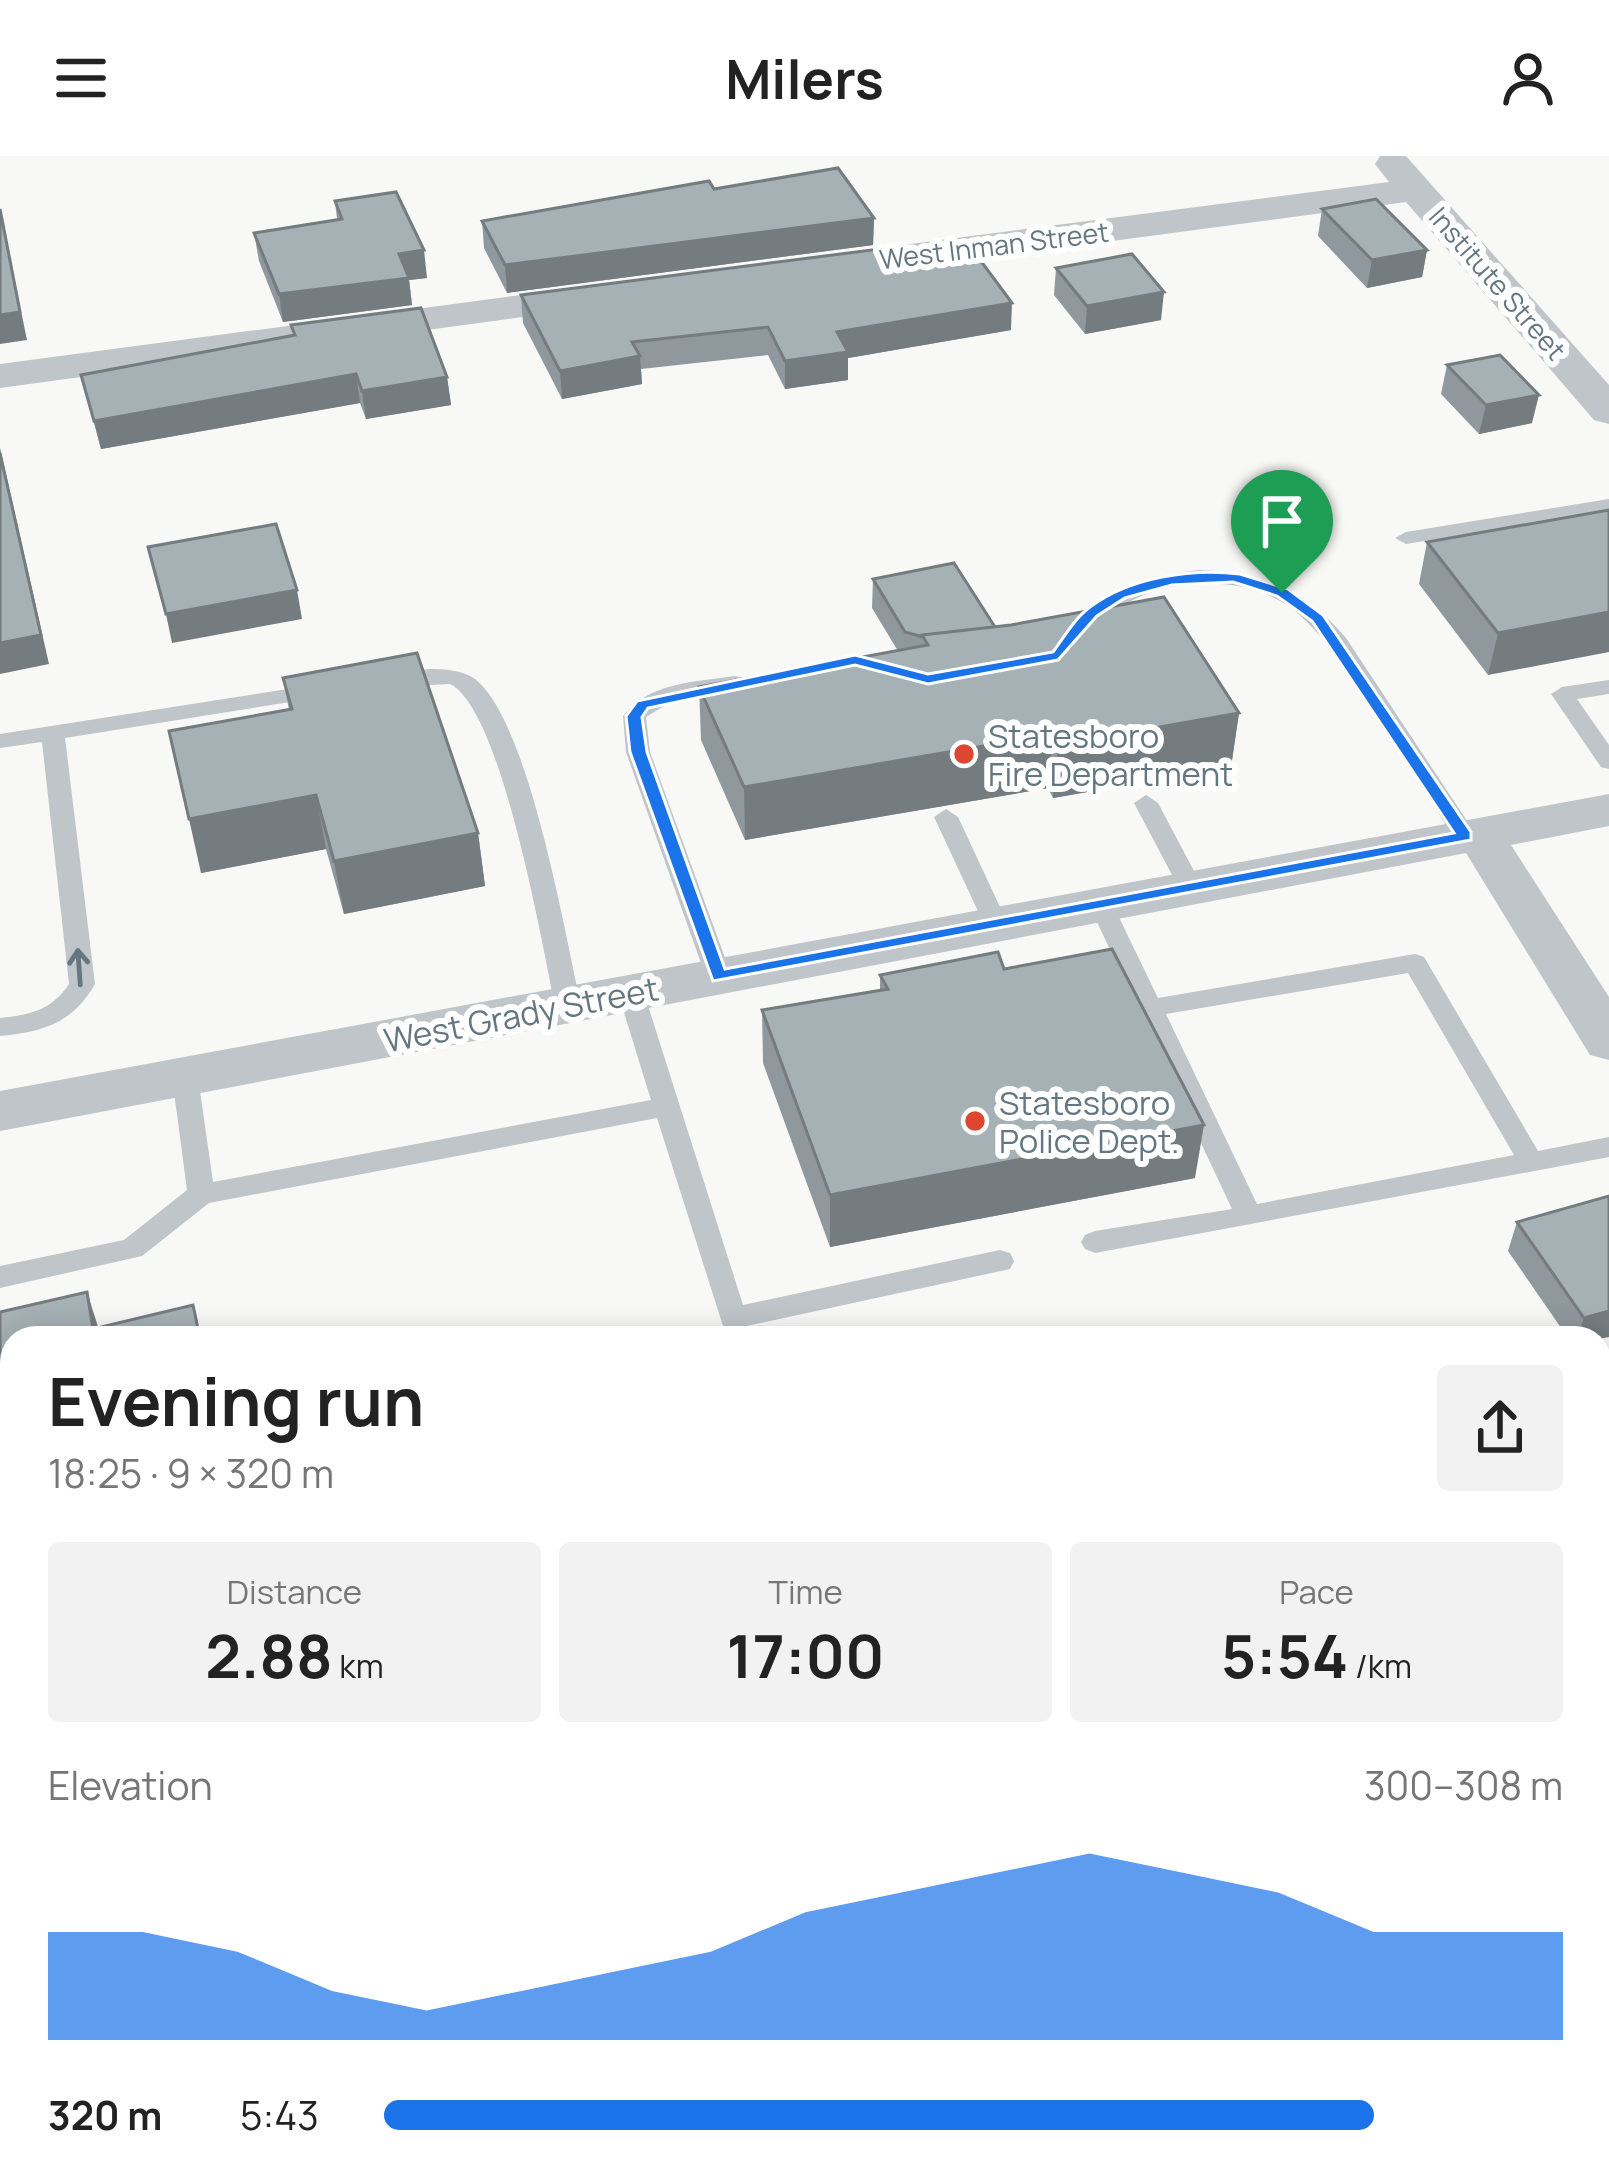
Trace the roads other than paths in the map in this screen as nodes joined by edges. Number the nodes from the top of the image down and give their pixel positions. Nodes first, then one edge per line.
1 (1387, 156) edge
2 (1416, 190) junction
3 (779, 274) edge
4 (637, 292) edge
5 (0, 376) edge
6 (1609, 411) edge
7 (1609, 505) edge
8 (1406, 538) dead end
9 (1058, 656) edge
10 (752, 680) edge
11 (1609, 687) edge
12 (53, 734) junction
13 (0, 742) edge
14 (1609, 762) edge
15 (1146, 802) dead end
16 (1609, 810) edge
17 (946, 817) dead end
18 (1472, 835) junction
19 (1191, 888) junction
20 (1101, 904) junction
21 (996, 925) junction
22 (719, 977) junction
23 (631, 993) junction
24 (568, 1005) junction
25 (1151, 1008) junction
26 (0, 1027) edge
27 (1609, 1040) edge
28 (184, 1077) junction
29 (667, 1107) junction
30 (0, 1112) edge
31 (1609, 1147) edge
32 (1531, 1162) junction
33 (201, 1194) junction
34 (1249, 1216) junction
35 (1095, 1242) dead end
36 (1000, 1261) dead end
37 (0, 1277) edge

1 - 2 street, Institute Street
2 - 3 street, West Inman Street
2 - 6 street, Institute Street
4 - 5 street
7 - 8 lane
9 - 18 lane
10 - 22 lane
11 - 14 lane
12 - 13 lane
12 - 24 lane
26 -> 12 lane
15 - 19 lane
16 - 18 street, West Grady Street
17 - 21 lane
18 - 19 street, West Grady Street
18 - 27 street
19 - 20 street, West Grady Street
20 - 21 street, West Grady Street
20 - 25 lane
21 - 22 street, West Grady Street
22 - 23 street, West Grady Street
23 - 24 street, West Grady Street
23 - 29 lane
24 - 28 street, West Grady Street
25 - 32 lane
25 - 34 lane
28 - 30 street, West Grady Street
28 - 33 lane
29 - 33 lane
29 - 36 lane
31 - 32 lane
32 - 34 lane
33 - 37 lane
34 - 35 lane

